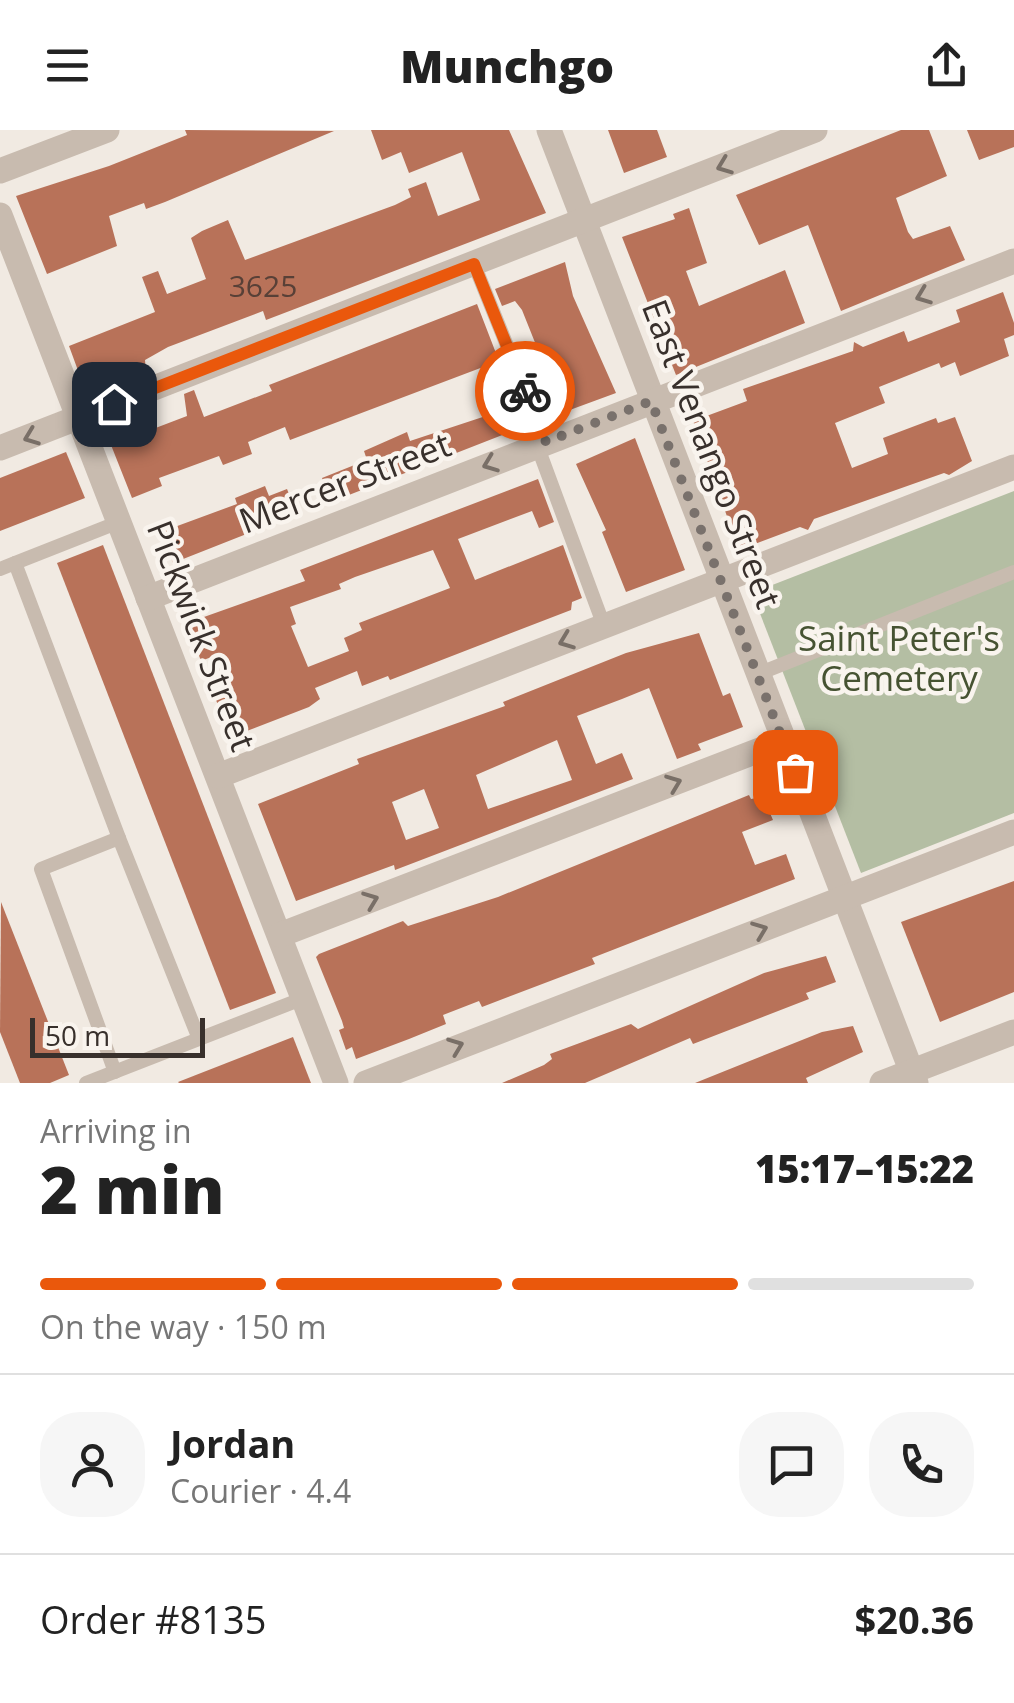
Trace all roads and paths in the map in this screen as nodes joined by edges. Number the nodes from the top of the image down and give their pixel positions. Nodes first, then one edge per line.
1 (107, 130) edge
2 (549, 130) edge
3 (815, 130) edge
4 (0, 171) edge
5 (584, 221) junction
6 (2, 224) edge
7 (1014, 261) edge
8 (474, 264) junction
9 (651, 401) junction
10 (78, 418) junction
11 (542, 444) junction
12 (0, 448) edge
13 (1014, 467) edge
14 (119, 522) junction
15 (7, 566) edge
16 (1014, 572) edge
17 (722, 580) junction
18 (148, 598) junction
19 (604, 626) junction
20 (758, 674) junction
21 (783, 741) junction
22 (218, 776) junction
23 (1014, 832) edge
24 (119, 838) junction
25 (843, 898) junction
26 (280, 936) junction
27 (304, 998) junction
28 (1014, 1032) edge
29 (199, 1039) junction
30 (115, 1072) junction
31 (914, 1077) edge
32 (86, 1083) edge
33 (336, 1083) edge
34 (366, 1083) edge
35 (882, 1083) edge

1 - 4 street
2 - 5 street, East Venango Street
3 -> 5 street
5 - 8 street
5 - 9 street, East Venango Street
6 - 10 street, Pickwick Street
7 -> 9 street, Mercer Street
8 - 10 street
8 - 11 lane
9 - 11 street, Mercer Street
9 - 17 street, East Venango Street
10 -> 12 street
10 - 14 street, Pickwick Street
11 -> 18 street, Mercer Street
11 - 19 lane
13 - 17 street
14 - 15 lane
14 - 18 street, Pickwick Street
15 - 24 lane
16 - 20 lane
17 - 19 street
17 - 20 street, East Venango Street
18 - 22 street, Pickwick Street
19 -> 22 street
20 - 21 street, East Venango Street
21 - 25 street, East Venango Street
26 -> 21 street
22 - 26 street, Pickwick Street
23 - 25 street
24 - 29 lane
24 - 30 lane
25 - 31 street, East Venango Street
34 -> 25 street
26 - 27 street, Pickwick Street
27 - 29 lane
27 - 33 street, Pickwick Street
28 - 31 street
29 - 30 lane
30 - 32 lane
31 - 35 street

